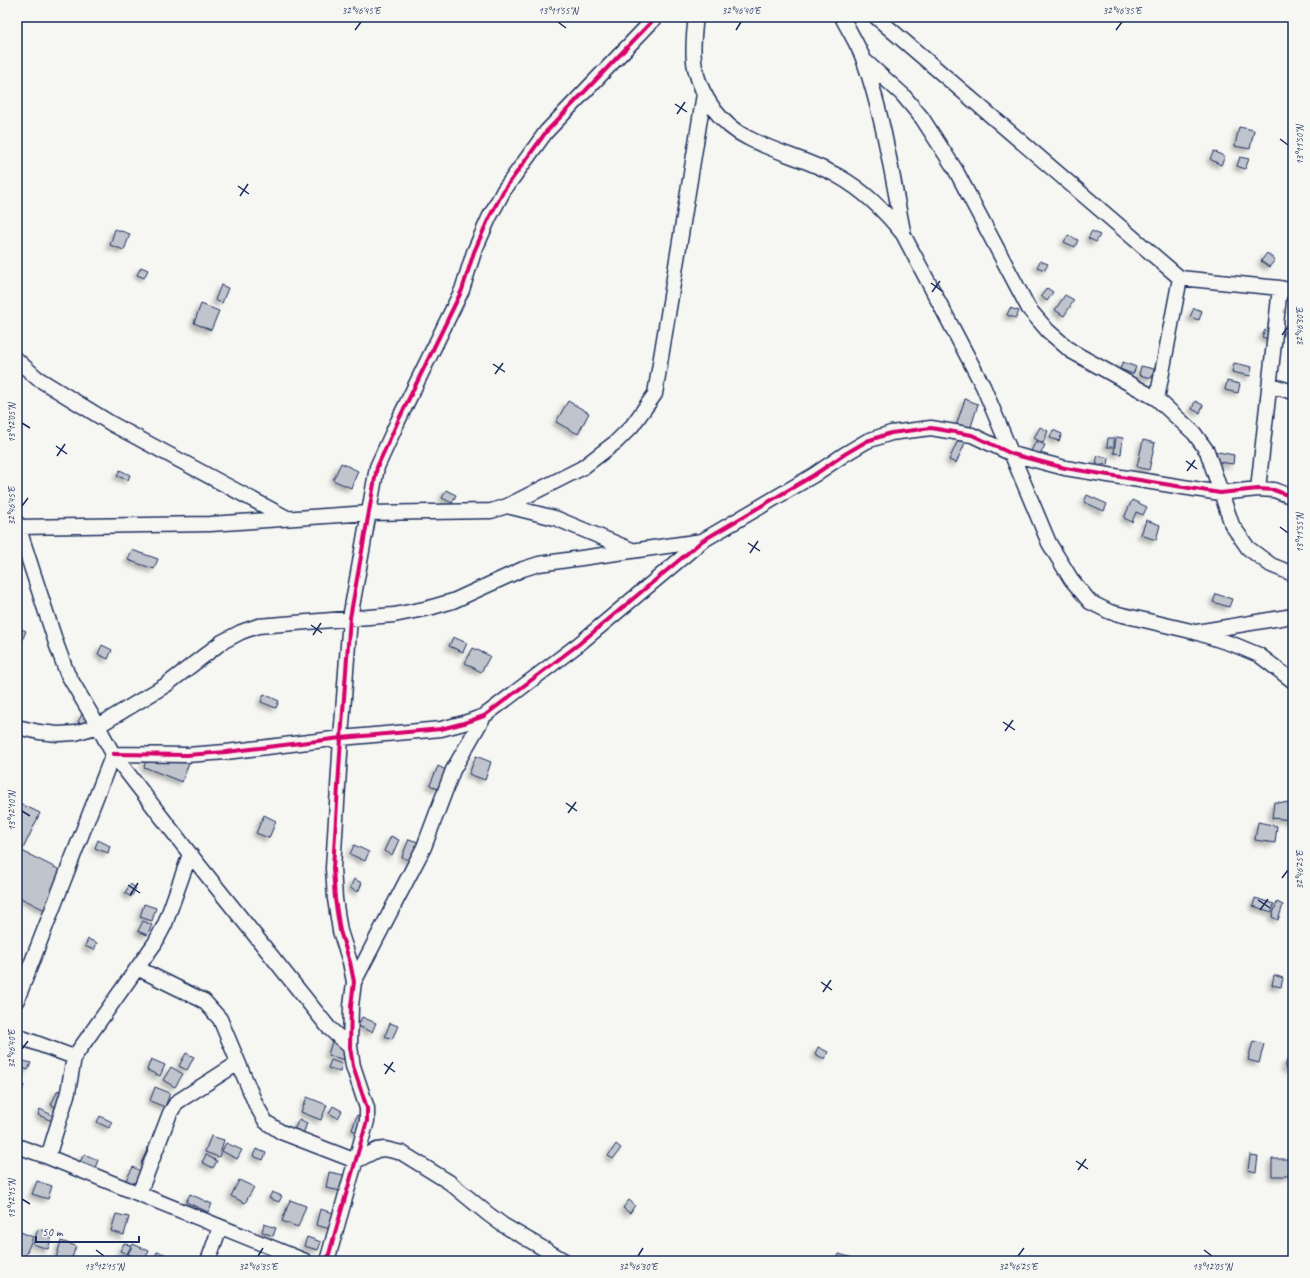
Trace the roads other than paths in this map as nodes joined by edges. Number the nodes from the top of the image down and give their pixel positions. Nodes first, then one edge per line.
1 (656, 17) edge
2 (696, 17) edge
3 (842, 17) edge
4 (876, 17) edge
5 (864, 60) junction
6 (704, 94) junction
7 (903, 234) junction
8 (1180, 278) junction
9 (1287, 290) edge
10 (17, 360) edge
11 (1270, 386) junction
12 (1293, 392) edge
13 (1157, 399) junction
14 (1012, 454) junction
15 (1258, 489) junction
16 (1220, 493) junction
17 (1293, 497) edge
18 (507, 506) junction
19 (369, 513) junction
20 (287, 519) junction
21 (17, 525) edge
22 (702, 541) junction
23 (633, 550) junction
24 (1293, 574) edge
25 (1293, 616) edge
26 (350, 618) junction
27 (1195, 632) junction
28 (1293, 681) edge
29 (484, 716) junction
30 (98, 726) junction
31 (17, 727) edge
32 (341, 738) junction
33 (113, 754) junction
34 (190, 854) junction
35 (137, 968) junction
36 (354, 982) junction
37 (17, 1000) edge
38 (17, 1036) edge
39 (350, 1047) junction
40 (74, 1056) junction
41 (238, 1063) junction
42 (17, 1146) edge
43 (48, 1157) junction
44 (356, 1161) junction
45 (139, 1194) junction
46 (220, 1227) junction
47 (208, 1261) edge
48 (305, 1261) edge
49 (327, 1261) edge
50 (565, 1261) edge

1 - 19 street
2 - 6 street
3 - 5 street
4 - 8 street
5 - 7 street
5 - 13 street
6 - 7 street
6 - 18 street
7 - 14 street
8 - 9 street
8 - 13 street
9 - 11 street
10 - 20 street
11 - 12 street
11 - 15 street
13 - 16 street
14 - 16 street
14 - 22 street
14 - 27 street
15 - 16 street
15 - 17 street
16 - 24 street
18 - 19 street
18 - 23 street
19 - 20 street
19 - 26 street
20 - 21 street
21 - 30 street
22 - 23 street
22 - 29 street
23 - 26 street
25 - 27 street
26 - 30 street
26 - 32 street
27 - 28 street
29 - 32 street
29 - 36 street
30 - 31 street
30 - 33 street
32 - 33 street
32 - 36 street
33 - 34 street
33 - 37 street
34 - 35 street
34 - 39 street
35 - 40 street
35 - 41 street
36 - 39 street
38 - 40 street
39 - 44 street
40 - 43 street
41 - 44 street
41 - 45 street
42 - 43 street
43 - 45 street
44 - 49 street
44 - 50 street
45 - 46 street
46 - 47 street
46 - 48 street

